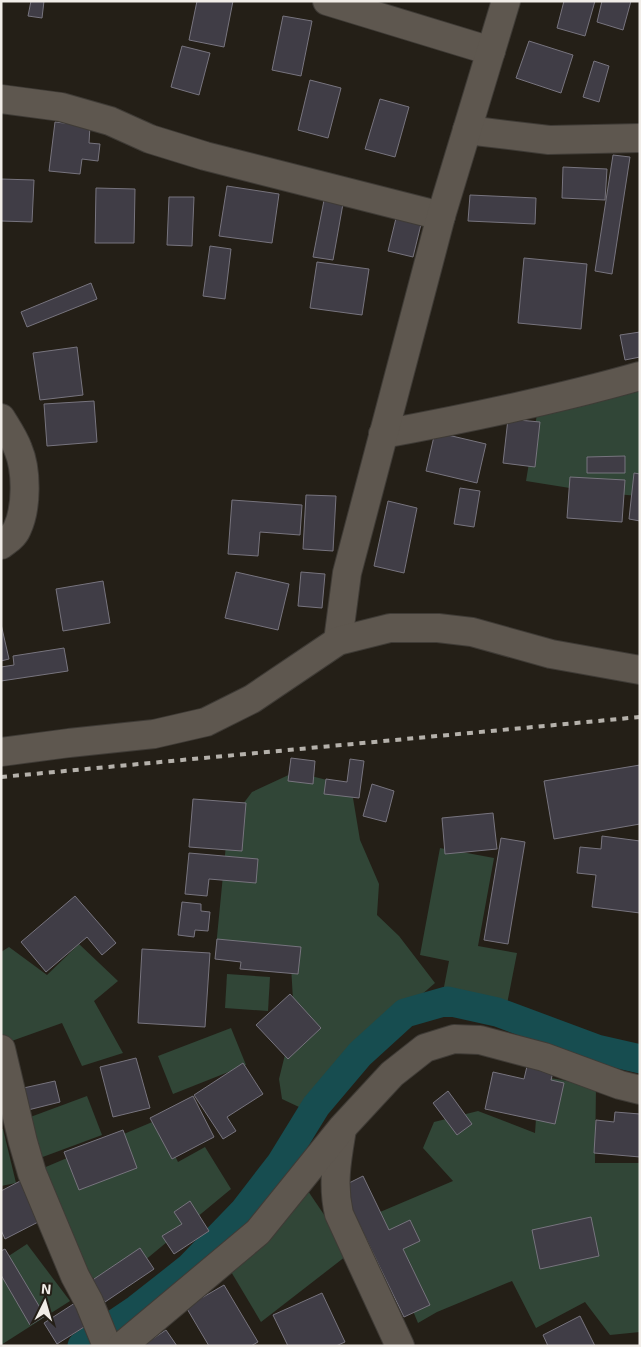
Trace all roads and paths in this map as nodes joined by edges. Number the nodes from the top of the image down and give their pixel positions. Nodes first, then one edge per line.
1 (327, 1) edge
2 (506, 1) edge
3 (491, 51) junction
4 (1, 99) edge
5 (467, 130) junction
6 (640, 138) edge
7 (441, 216) junction
8 (640, 376) edge
9 (1, 418) edge
10 (384, 434) junction
11 (1, 545) edge
12 (338, 641) junction
13 (640, 670) edge
14 (1, 752) edge
15 (1, 1049) edge
16 (640, 1090) edge
17 (342, 1128) junction
18 (107, 1337) edge
19 (400, 1346) edge

1 - 3 street
2 - 3 street
3 - 5 street
4 - 7 street
5 - 6 street
5 - 7 street
7 - 10 street
8 - 10 street
9 - 11 street
10 - 12 street
12 - 13 street
12 - 14 street
15 - 18 street
16 - 17 street
17 - 18 street
17 - 19 street

